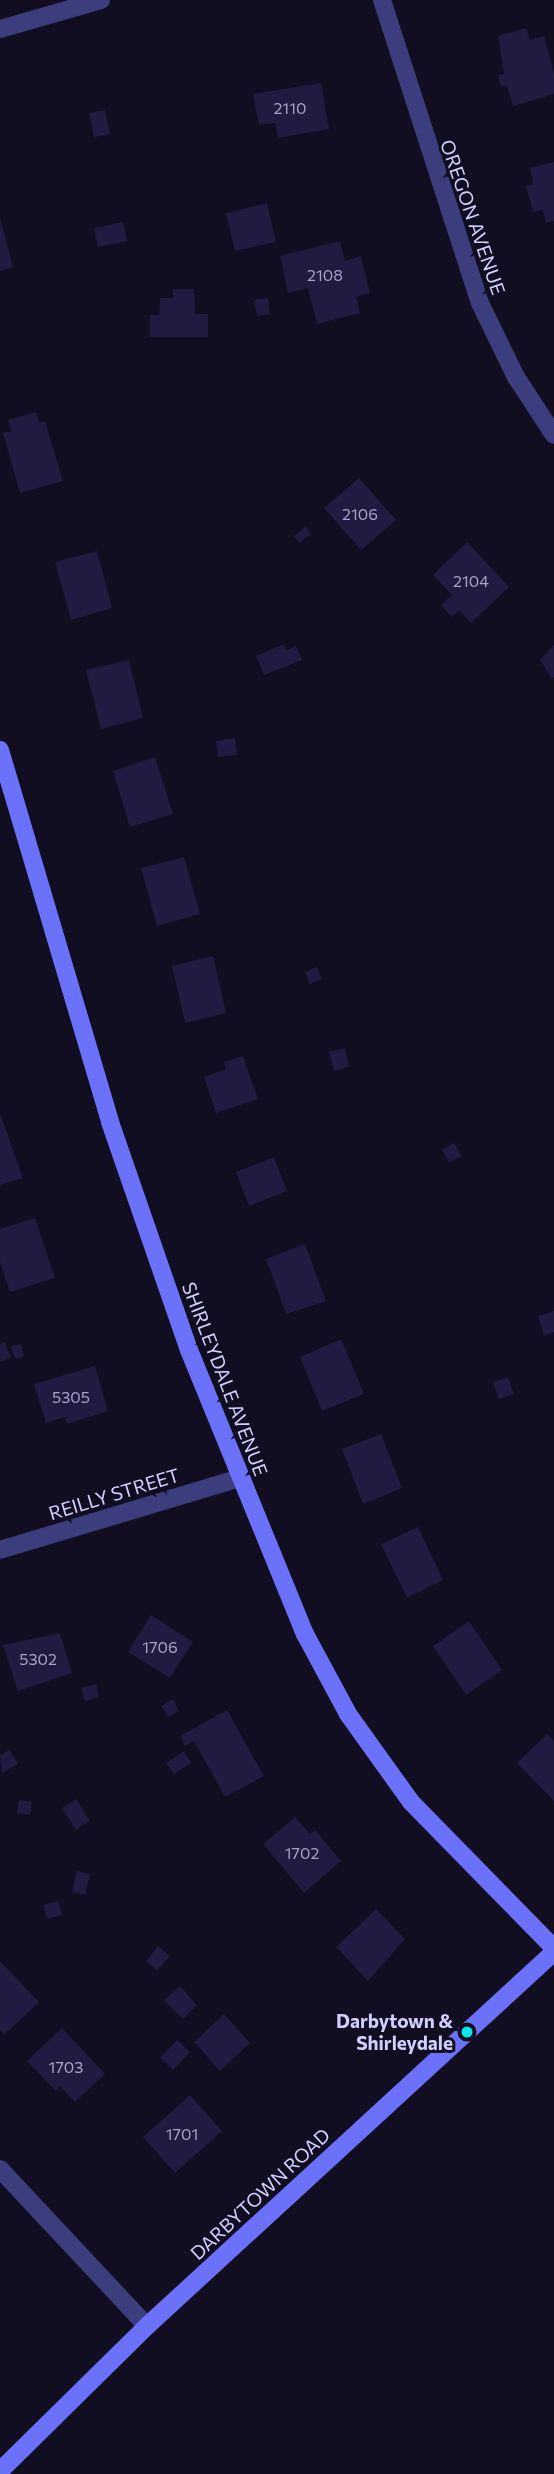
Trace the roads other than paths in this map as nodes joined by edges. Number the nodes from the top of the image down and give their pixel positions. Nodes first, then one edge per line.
1 (101, 0) edge
2 (382, 0) edge
3 (0, 29) edge
4 (554, 435) edge
5 (0, 750) edge
6 (240, 1478) junction
7 (0, 1550) edge
8 (554, 1950) edge
9 (0, 2169) edge
10 (147, 2326) junction
11 (0, 2471) edge

1 - 3 street
2 - 4 street, OREGON AVENUE
5 - 6 street, SHIRLEYDALE AVENUE
6 - 7 street, REILLY STREET
6 - 8 street, SHIRLEYDALE AVENUE
8 - 10 street, DARBYTOWN ROAD
9 - 10 street
10 - 11 street, DARBYTOWN ROAD

